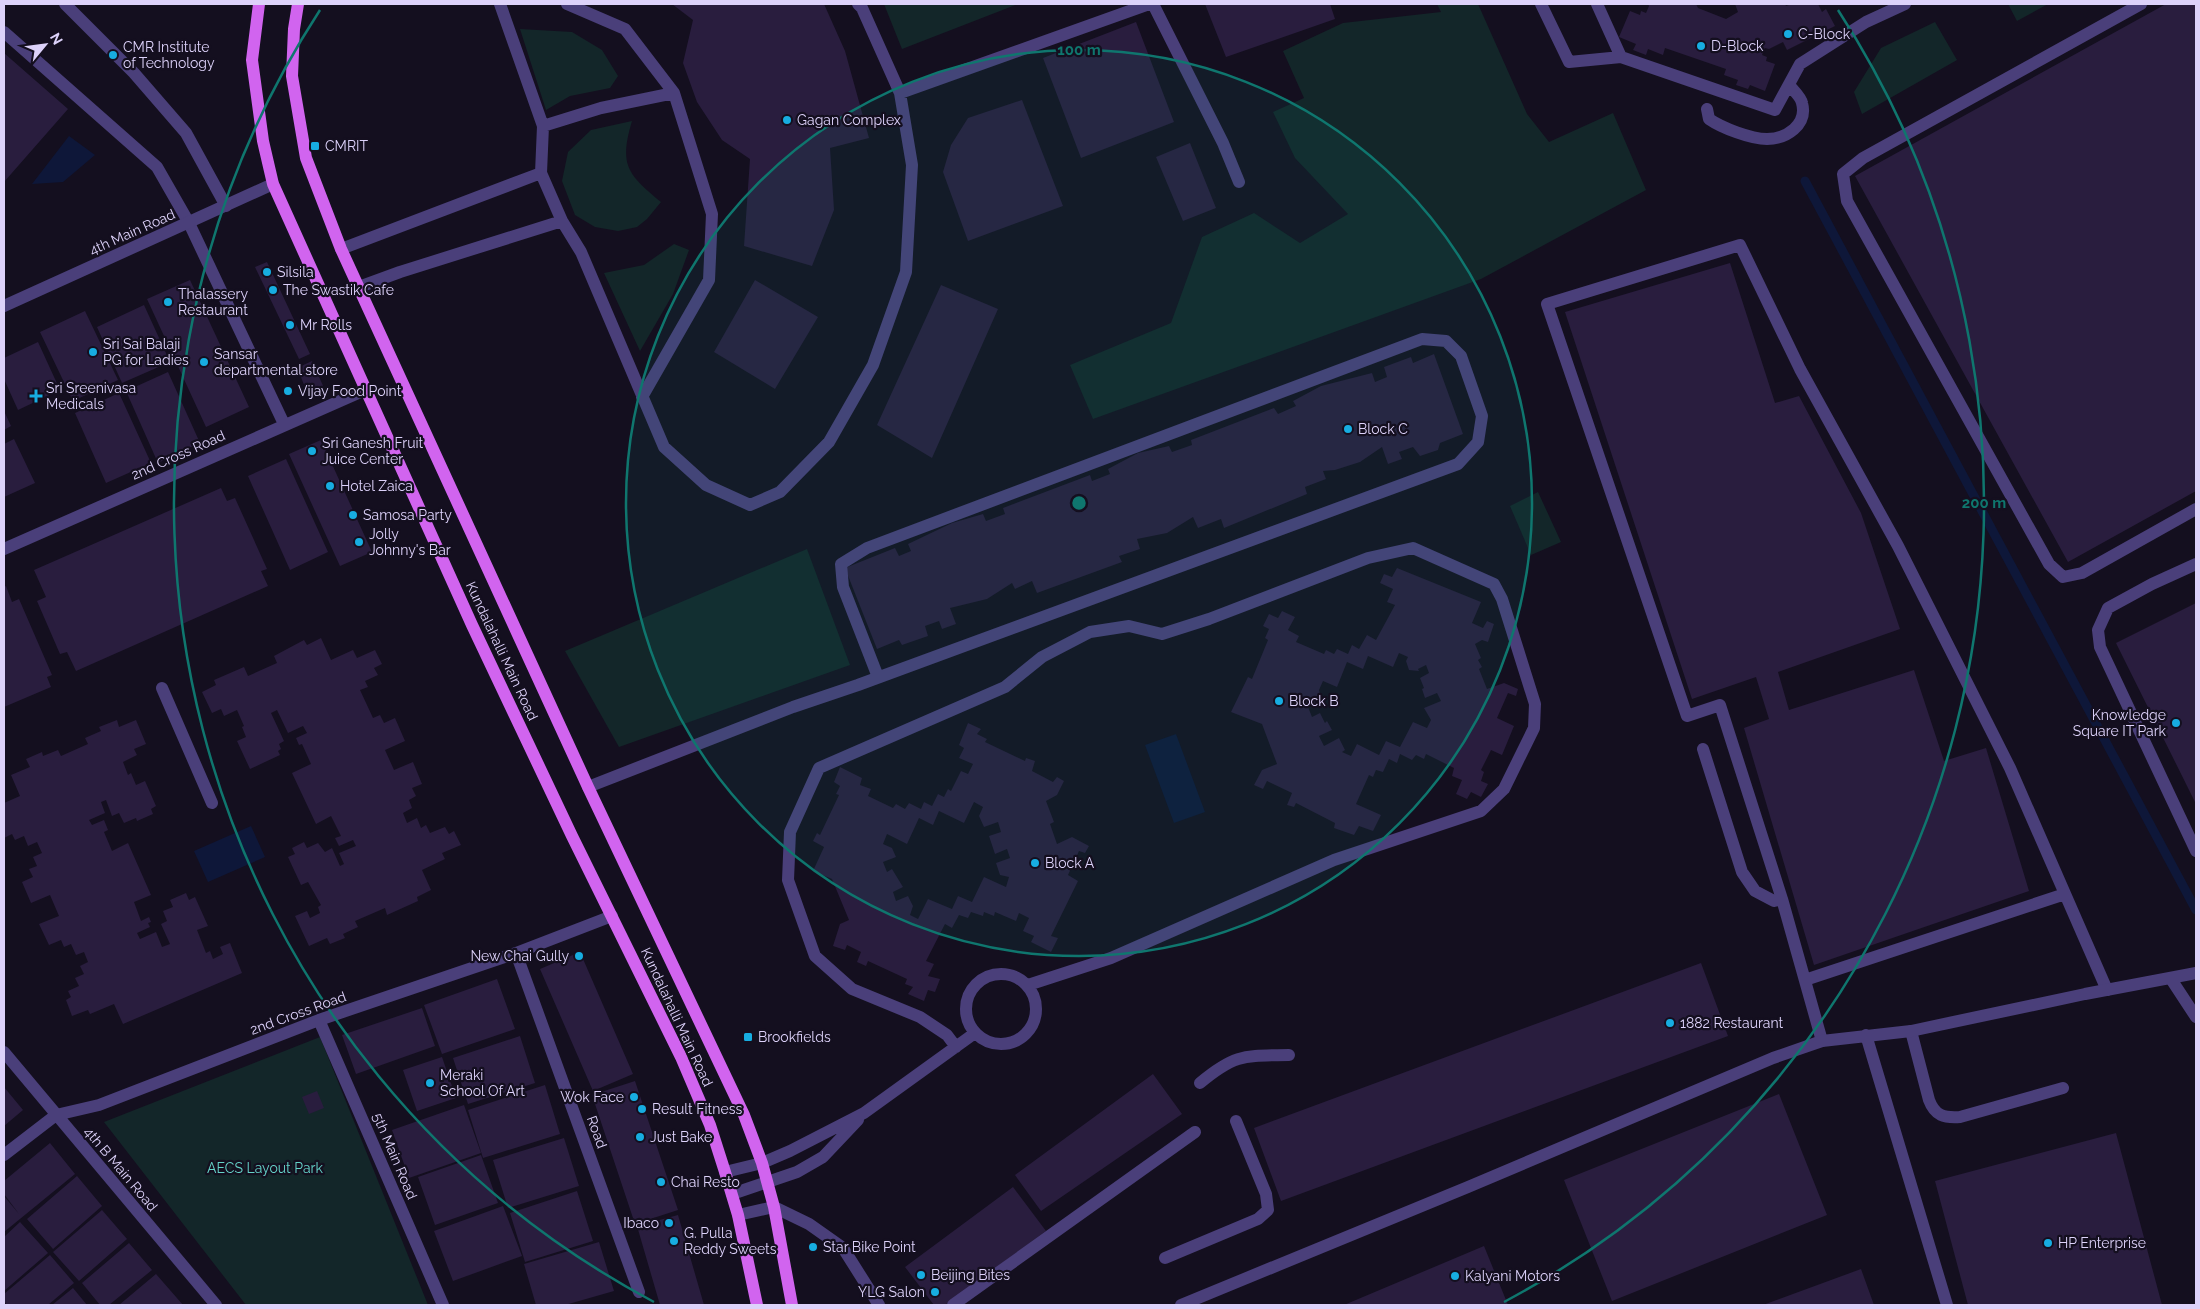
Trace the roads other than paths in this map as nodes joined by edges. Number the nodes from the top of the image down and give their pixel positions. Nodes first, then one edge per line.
1 (65, 4) edge
2 (259, 4) edge
3 (298, 4) edge
4 (500, 4) edge
5 (567, 4) edge
6 (858, 4) edge
7 (1149, 4) edge
8 (1153, 4) edge
9 (1541, 4) edge
10 (1597, 4) edge
11 (1905, 4) edge
12 (2141, 4) edge
13 (4, 32) edge
14 (1621, 57) junction
15 (1789, 84) junction
16 (674, 93) junction
17 (900, 93) junction
18 (1707, 108) dead end
19 (543, 126) junction
20 (541, 173) junction
21 (1239, 182) dead end
22 (273, 184) junction
23 (226, 206) junction
24 (562, 221) junction
25 (189, 223) junction
26 (341, 249) junction
27 (359, 287) junction
28 (4, 306) edge
29 (365, 390) junction
30 (642, 397) junction
31 (284, 424) junction
32 (2196, 509) edge
33 (4, 549) edge
34 (2196, 564) edge
35 (878, 677) junction
36 (162, 688) dead end
37 (1703, 749) dead end
38 (588, 787) junction
39 (212, 802) dead end
40 (2196, 851) edge
41 (2065, 894) junction
42 (1782, 899) junction
43 (612, 916) junction
44 (516, 953) junction
45 (2196, 973) edge
46 (2171, 979) junction
47 (1805, 980) junction
48 (1028, 985) junction
49 (2107, 990) junction
50 (2196, 1018) edge
51 (320, 1020) junction
52 (1911, 1031) junction
53 (975, 1033) junction
54 (1866, 1035) junction
55 (1822, 1041) junction
56 (956, 1047) junction
57 (4, 1052) edge
58 (1289, 1055) dead end
59 (1200, 1083) dead end
60 (2063, 1088) dead end
61 (864, 1113) junction
62 (56, 1115) junction
63 (1236, 1121) dead end
64 (1196, 1132) dead end
65 (4, 1156) edge
66 (762, 1162) junction
67 (725, 1172) junction
68 (768, 1183) junction
69 (732, 1194) junction
70 (774, 1207) junction
71 (738, 1215) junction
72 (1166, 1258) dead end
73 (639, 1292) dead end
74 (216, 1305) edge
75 (443, 1305) edge
76 (757, 1305) edge
77 (792, 1305) edge
78 (879, 1305) edge
79 (953, 1305) edge
80 (1181, 1305) edge
81 (1947, 1305) edge

1 - 23 street
2 - 22 main road, Kundalahalli Main Road
3 - 26 main road, Kundalahalli Main Road
4 - 19 street
5 - 16 street
6 - 17 street
7 - 17 street
8 - 21 street
9 - 14 street
10 - 14 street
11 - 15 street
12 - 32 street
13 - 25 street
14 - 15 street
15 - 18 street
16 - 19 street
16 - 30 street
17 - 30 street
19 - 20 street
20 - 24 street
20 - 26 street
22 - 23 street, 4th Main Road
22 - 29 main road, Kundalahalli Main Road
23 - 25 street, 4th Main Road
24 - 27 street
24 - 30 street
25 - 28 street, 4th Main Road
25 - 31 street
26 - 27 main road, Kundalahalli Main Road
27 - 38 main road, Kundalahalli Main Road
29 - 31 street, 2nd Cross Road
29 - 43 main road, Kundalahalli Main Road
31 - 33 street, 2nd Cross Road
34 - 40 street
35 - 35 street
35 - 38 street
36 - 39 street
37 - 42 street
38 - 66 main road, Kundalahalli Main Road
41 - 42 street
41 - 47 street
41 - 49 street
42 - 47 street
43 - 44 street, 2nd Cross Road
43 - 67 main road, Kundalahalli Main Road
44 - 51 street, 2nd Cross Road
44 - 73 street, Road
45 - 46 street
46 - 49 street
46 - 50 street
47 - 55 street
48 - 53 street
48 - 53 street
48 - 56 street
49 - 52 street
51 - 62 street, 2nd Cross Road
51 - 75 street, 5th Main Road
52 - 54 street
52 - 60 street
53 - 56 street
54 - 55 street
54 - 81 street
55 - 80 street
56 - 61 street
57 - 62 street, 4th B Main Road
58 - 59 street
61 - 66 street
61 - 68 street
62 - 65 street, 2nd Cross Road
62 - 74 street, 4th B Main Road
63 - 72 street
64 - 79 street
66 - 67 street
66 - 68 main road, Kundalahalli Main Road
67 - 69 main road, Kundalahalli Main Road
68 - 69 street
68 - 70 main road, Kundalahalli Main Road
69 - 71 main road, Kundalahalli Main Road
70 - 71 street
70 - 77 main road, Kundalahalli Main Road
70 - 78 street
71 - 76 main road, Kundalahalli Main Road

